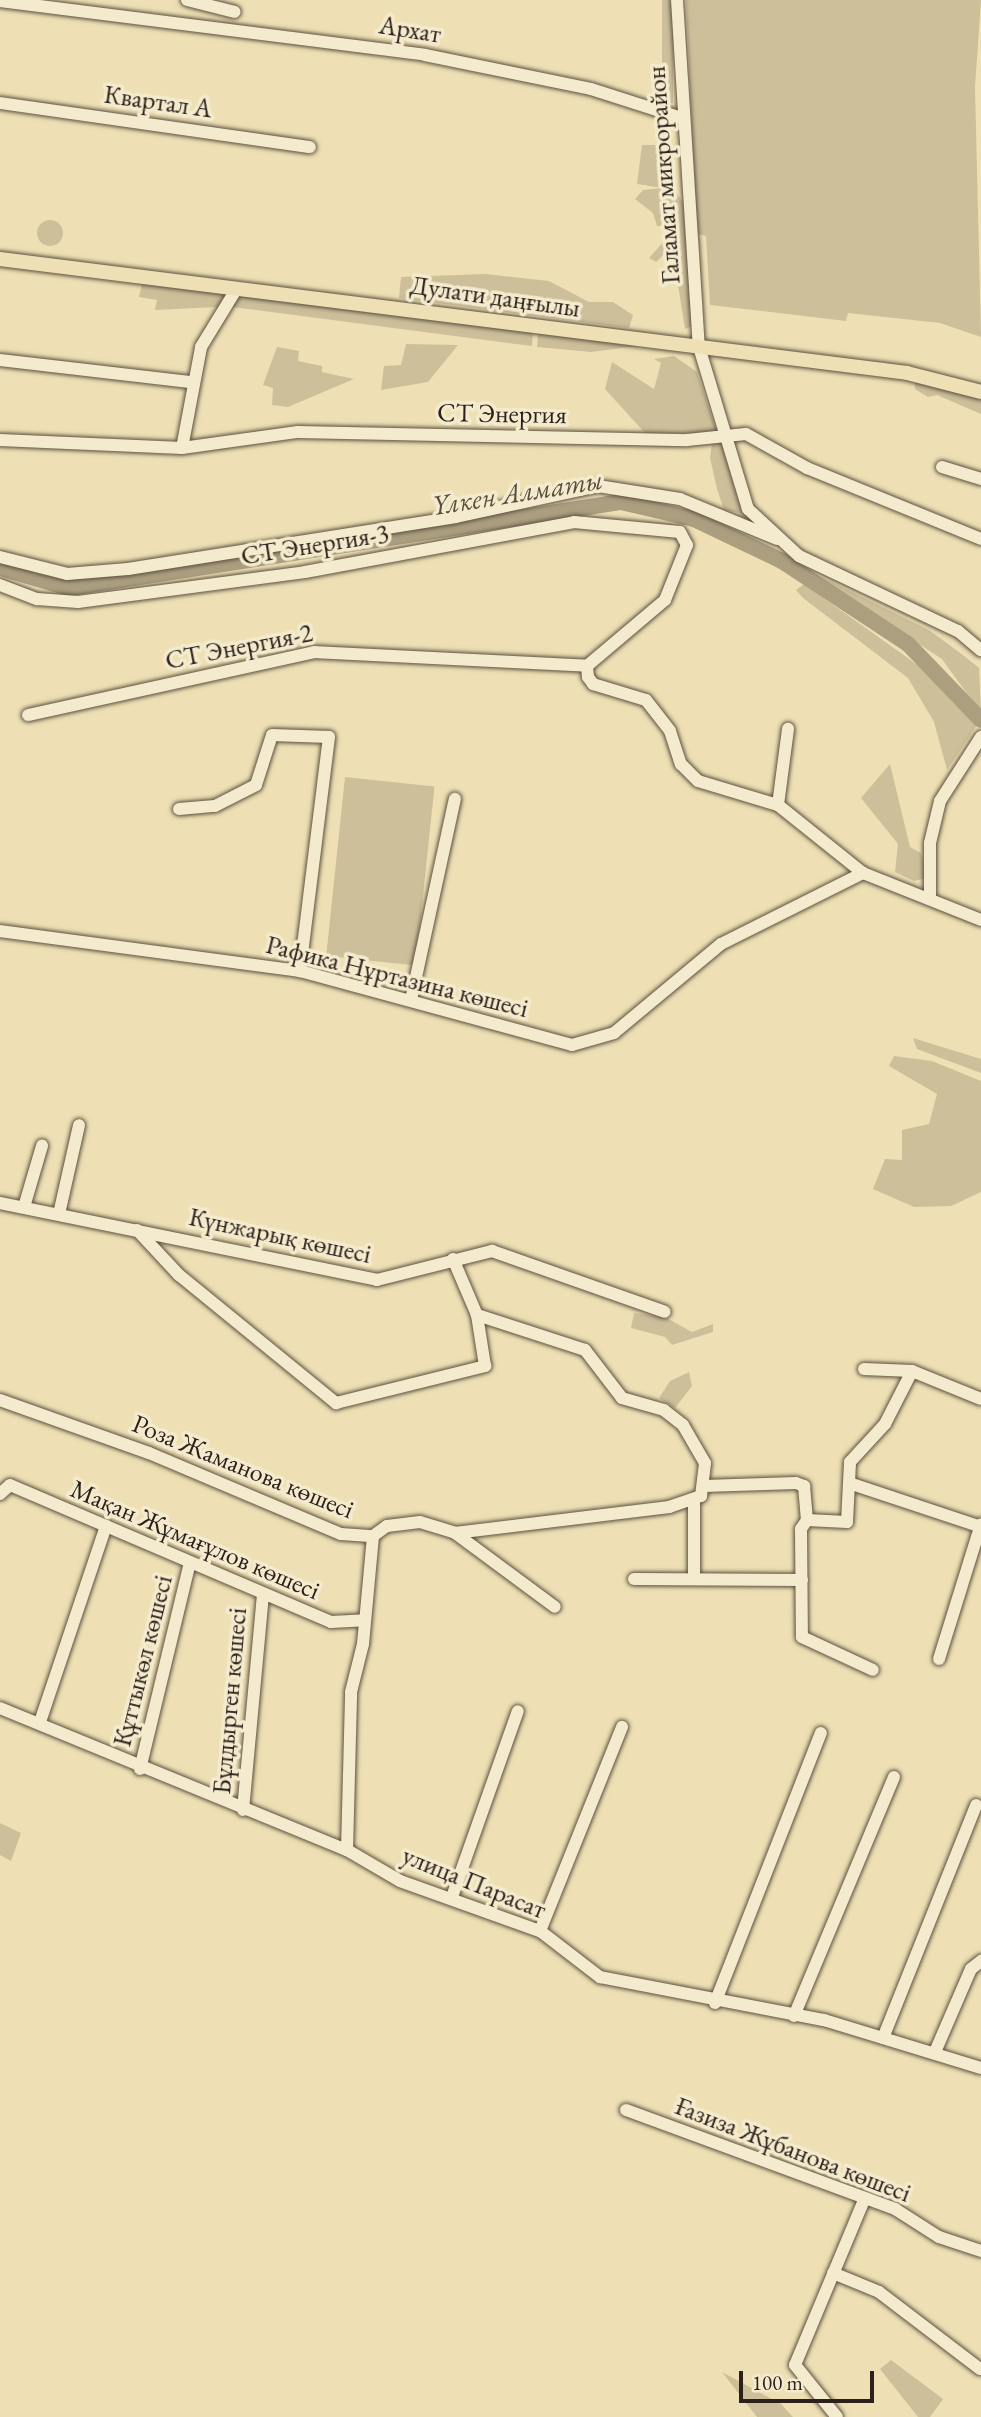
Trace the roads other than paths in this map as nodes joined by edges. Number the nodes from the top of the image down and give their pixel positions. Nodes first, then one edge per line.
1 (187, 0) edge
2 (677, 0) edge
3 (0, 1) edge
4 (234, 6) edge
5 (235, 29) junction
6 (0, 103) edge
7 (682, 118) junction
8 (310, 147) dead end
9 (0, 259) edge
10 (237, 288) junction
11 (699, 348) junction
12 (0, 360) edge
13 (190, 382) junction
14 (981, 392) edge
15 (723, 437) junction
16 (0, 440) edge
17 (182, 448) junction
18 (942, 467) dead end
19 (981, 478) edge
20 (981, 538) edge
21 (777, 539) junction
22 (0, 556) edge
23 (0, 585) edge
24 (981, 650) edge
25 (587, 666) junction
26 (28, 715) dead end
27 (788, 729) dead end
28 (980, 739) edge
29 (455, 799) dead end
30 (778, 805) junction
31 (179, 809) dead end
32 (863, 873) junction
33 (930, 896) junction
34 (981, 920) edge
35 (0, 931) edge
36 (300, 971) junction
37 (411, 1000) junction
38 (79, 1125) dead end
39 (42, 1146) dead end
40 (0, 1203) edge
41 (24, 1207) junction
42 (59, 1214) junction
43 (137, 1230) junction
44 (453, 1259) junction
45 (665, 1312) dead end
46 (477, 1315) junction
47 (864, 1369) dead end
48 (912, 1371) junction
49 (981, 1399) edge
50 (0, 1400) edge
51 (849, 1483) junction
52 (704, 1486) junction
53 (5, 1490) edge
54 (694, 1503) junction
55 (807, 1520) junction
56 (106, 1526) junction
57 (981, 1526) edge
58 (455, 1533) junction
59 (373, 1536) junction
60 (190, 1563) junction
61 (634, 1579) dead end
62 (694, 1579) junction
63 (802, 1580) junction
64 (262, 1595) junction
65 (555, 1607) dead end
66 (365, 1620) junction
67 (939, 1659) dead end
68 (873, 1670) dead end
69 (0, 1708) edge
70 (518, 1711) dead end
71 (40, 1722) junction
72 (622, 1727) dead end
73 (821, 1733) dead end
74 (140, 1769) junction
75 (894, 1777) dead end
76 (976, 1805) dead end
77 (243, 1811) junction
78 (347, 1850) junction
79 (452, 1897) junction
80 (540, 1931) junction
81 (981, 1961) edge
82 (715, 2003) junction
83 (794, 2016) junction
84 (883, 2038) junction
85 (935, 2052) junction
86 (981, 2068) edge
87 (626, 2110) dead end
88 (865, 2198) junction
89 (981, 2251) edge
90 (833, 2273) junction
91 (980, 2369) edge
92 (837, 2417) edge

1 - 4 street
2 - 7 street, Галамат микрорайон
3 - 5 street, Архат
4 - 5 street
5 - 7 street, Архат
6 - 8 street, Квартал А
7 - 11 street, Галамат микрорайон
9 - 10 main road, Дулати даңғылы
10 - 11 main road, Дулати даңғылы
10 - 13 street
11 - 14 main road, Дулати даңғылы
11 - 15 street, Галамат микрорайон
12 - 13 street
13 - 17 street
15 - 17 street, СТ Энергия
15 - 20 street, СТ Энергия
15 - 21 street, Галамат микрорайон
16 - 17 street, СТ Энергия
18 - 19 street
21 - 22 street
21 - 24 street
23 - 25 street, СТ Энергия-3
25 - 26 street, СТ Энергия-2
25 - 30 street
27 - 30 street
28 - 33 street
29 - 37 street
30 - 32 street
31 - 36 street
32 - 33 street
32 - 37 street, Рафика Нұртазина көшесі
33 - 34 street
35 - 36 street, Рафика Нұртазина көшесі
36 - 37 street, Рафика Нұртазина көшесі
38 - 42 street
39 - 41 street
40 - 41 street, Күнжарық көшесі
41 - 42 street, Күнжарық көшесі
42 - 43 street, Күнжарық көшесі
43 - 44 street, Күнжарық көшесі
43 - 46 street
44 - 45 street, Күнжарық көшесі
44 - 46 street
46 - 52 street
47 - 48 street
48 - 49 street
48 - 51 street
50 - 59 street, Роза Жаманова көшесі
51 - 55 street
51 - 57 street
52 - 54 street
52 - 55 street
53 - 56 street, Мақан Жұмағұлов көшесі
54 - 58 street, Роза Жаманова көшесі
54 - 62 street
55 - 63 street
56 - 60 street, Мақан Жұмағұлов көшесі
56 - 71 street
57 - 67 street
58 - 59 street, Роза Жаманова көшесі
58 - 65 street
59 - 66 street
60 - 64 street, Мақан Жұмағұлов көшесі
60 - 74 street, Құттыкөл көшесі
61 - 62 street
62 - 63 street
63 - 68 street
64 - 66 street, Мақан Жұмағұлов көшесі
64 - 77 street, Бұлдырген көшесі
66 - 78 street
69 - 71 street, улица Парасат
70 - 79 street
71 - 74 street, улица Парасат
72 - 80 street
73 - 82 street
74 - 77 street, улица Парасат
75 - 83 street
76 - 84 street
77 - 78 street, улица Парасат
78 - 79 street, улица Парасат
79 - 80 street, улица Парасат
80 - 82 street, улица Парасат
81 - 85 street
82 - 83 street, улица Парасат
83 - 84 street, улица Парасат
84 - 85 street, улица Парасат
85 - 86 street, улица Парасат
87 - 88 street, Ғазиза Жұбанова көшесі
88 - 89 street, Ғазиза Жұбанова көшесі
88 - 90 street
90 - 91 street
90 - 92 street

